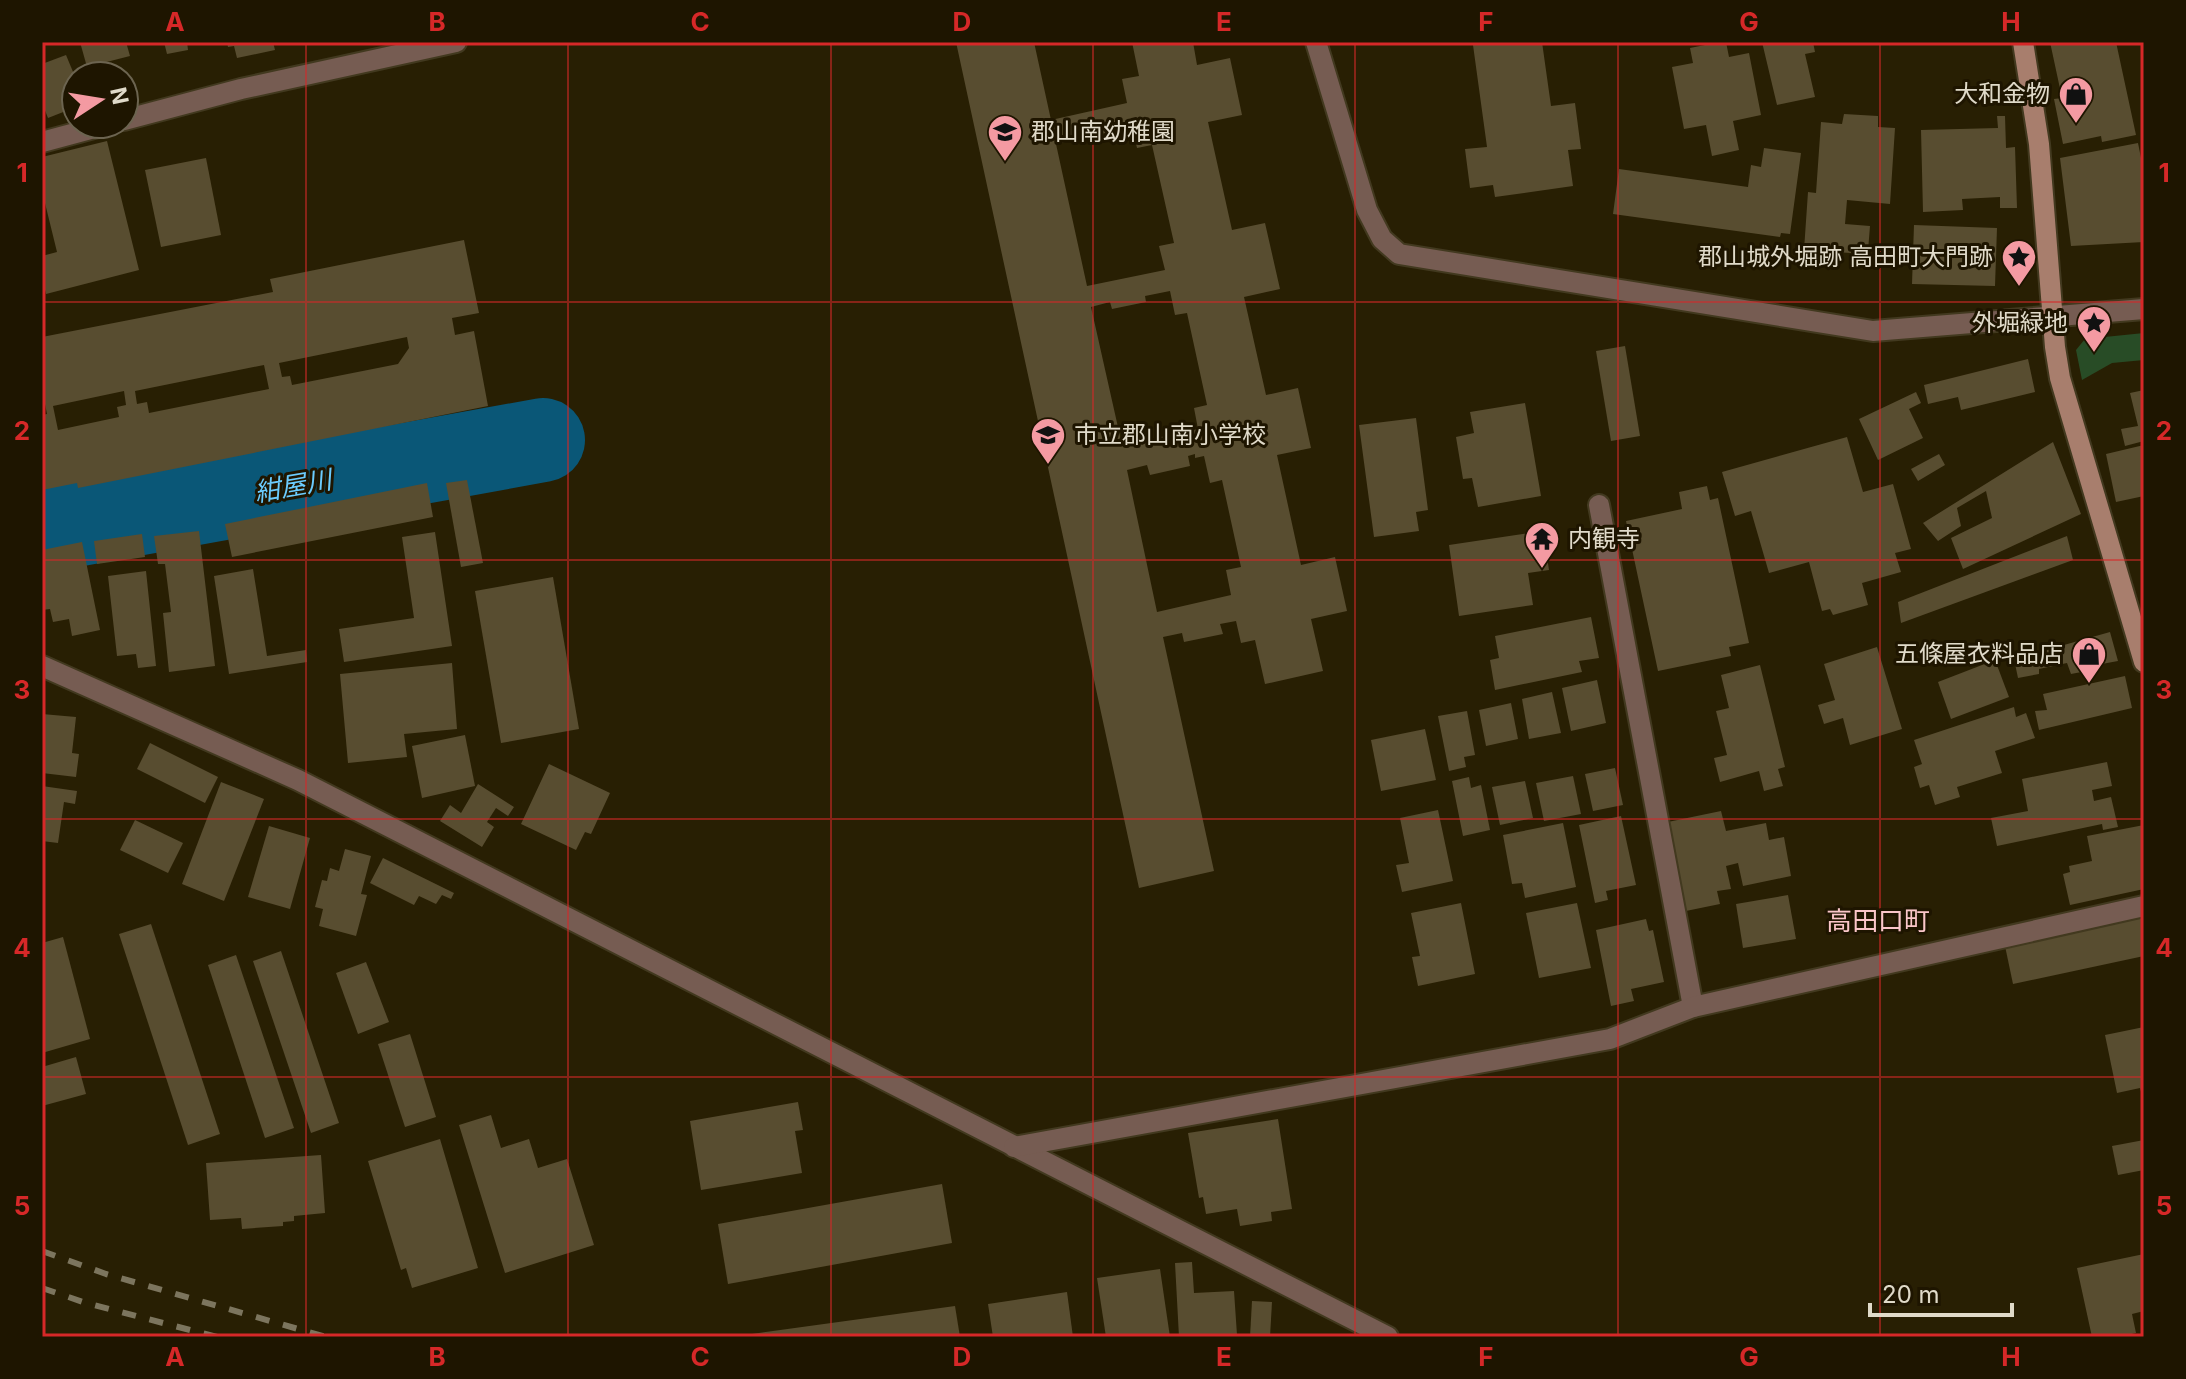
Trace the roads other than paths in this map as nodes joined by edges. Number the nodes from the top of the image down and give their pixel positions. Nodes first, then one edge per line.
1 (456, 42) edge
2 (1316, 42) edge
3 (2023, 42) edge
4 (140, 116) edge
5 (2144, 309) edge
6 (2053, 315) junction
7 (1599, 505) dead end
8 (2144, 662) edge
9 (42, 666) edge
10 (2144, 906) edge
11 (1693, 1007) junction
12 (1014, 1147) junction
13 (1388, 1337) edge

1 - 4 street
2 - 6 street
3 - 6 main road
5 - 6 street
6 - 8 main road
7 - 11 street
9 - 12 street
10 - 11 street
11 - 12 street
12 - 13 street

